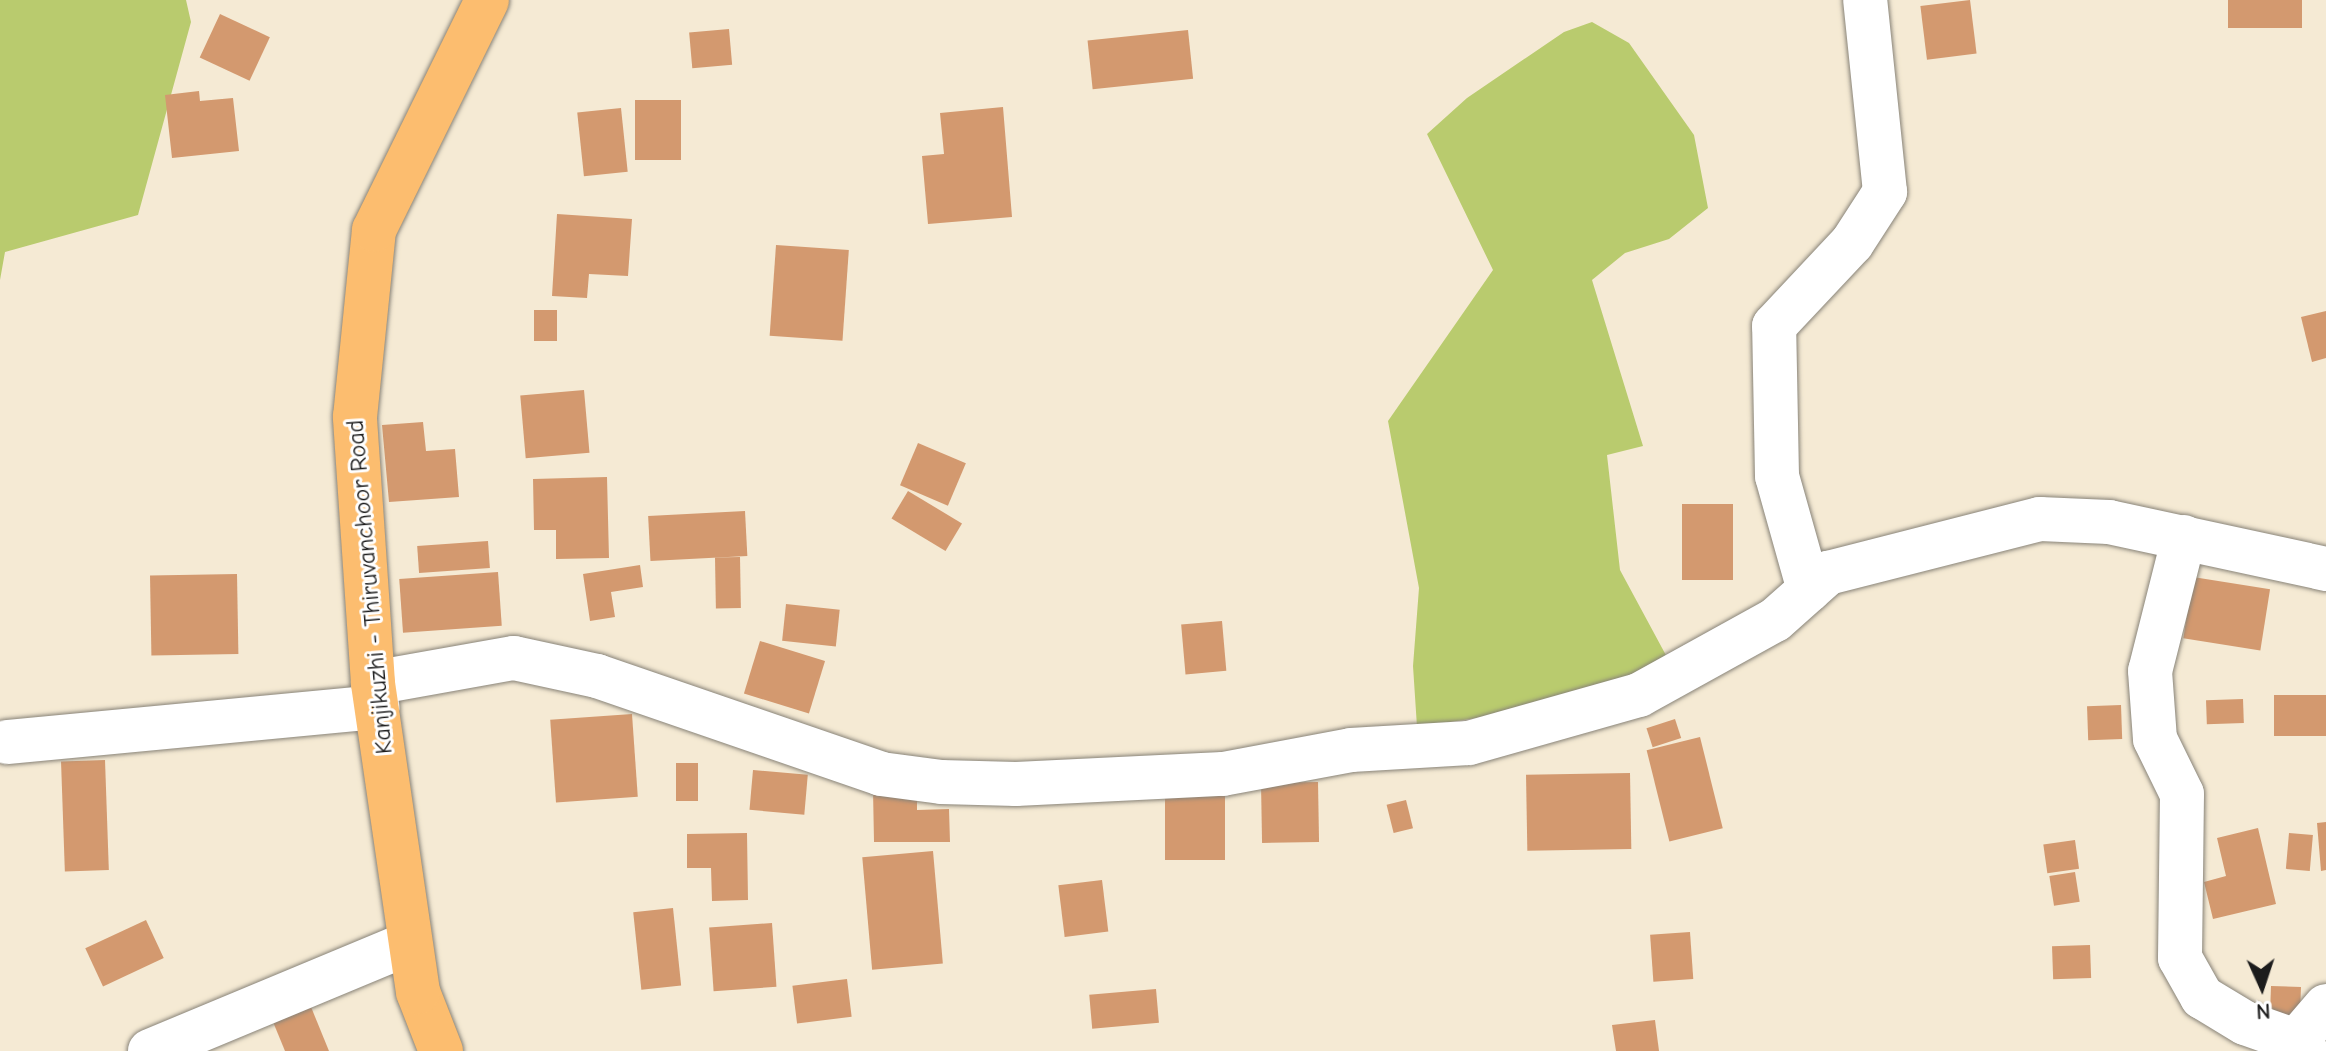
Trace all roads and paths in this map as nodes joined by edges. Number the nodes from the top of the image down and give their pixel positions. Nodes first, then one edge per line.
1 (487, 0) edge
2 (1865, 0) edge
3 (2184, 537) junction
4 (2326, 569) edge
5 (1809, 590) junction
6 (375, 695) junction
7 (7, 742) dead end
8 (409, 943) junction
9 (2326, 1006) edge
10 (2301, 1046) edge
11 (150, 1051) edge
12 (441, 1051) edge

1 - 6 main road, Kanjikuzhi - Thiruvanchoor Road
2 - 5 street
3 - 4 street
3 - 5 street
3 - 10 street
5 - 6 street
6 - 7 street
6 - 8 main road, Kanjikuzhi - Thiruvanchoor Road
8 - 11 street
8 - 12 main road, Kanjikuzhi - Thiruvanchoor Road
9 - 10 street

